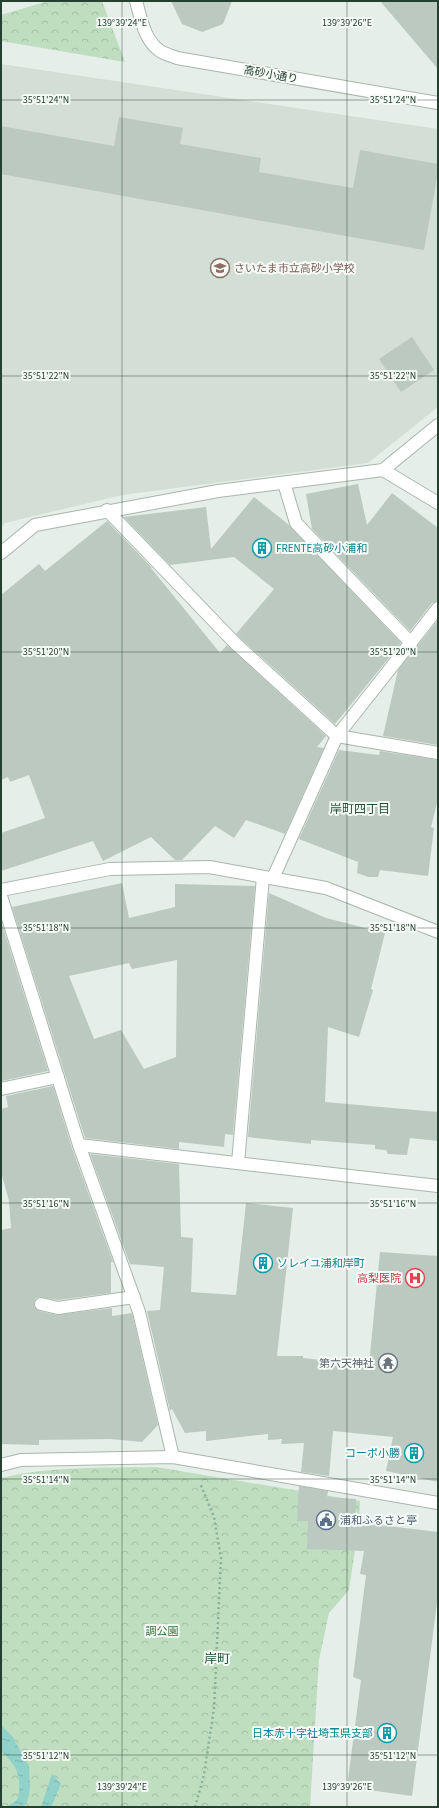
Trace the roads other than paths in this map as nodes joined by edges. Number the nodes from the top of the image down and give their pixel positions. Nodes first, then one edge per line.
1 (136, 1) edge
2 (438, 103) edge
3 (438, 426) edge
4 (383, 470) junction
5 (284, 483) junction
6 (438, 503) edge
7 (107, 510) junction
8 (1, 553) edge
9 (438, 608) edge
10 (411, 642) junction
11 (337, 736) junction
12 (438, 753) edge
13 (268, 878) junction
14 (1, 890) edge
15 (1, 896) edge
16 (438, 932) edge
17 (58, 1076) junction
18 (1, 1089) edge
19 (79, 1145) junction
20 (238, 1163) junction
21 (438, 1186) edge
22 (134, 1298) junction
23 (41, 1304) dead end
24 (172, 1457) junction
25 (1, 1465) edge
26 (438, 1503) edge

1 - 2 street, 高砂小通り
3 - 4 street
4 - 5 street
4 - 6 street
5 - 7 street
5 - 10 street
7 - 8 street
7 - 11 street
9 - 10 street
10 - 11 street
11 - 12 street
11 - 13 street
13 - 14 street
13 - 16 street
13 - 20 street
15 - 17 street
17 - 18 street
17 - 19 street
19 - 20 street
19 - 22 street
20 - 21 street
22 - 23 street
22 - 24 street
24 - 25 street
24 - 26 street

